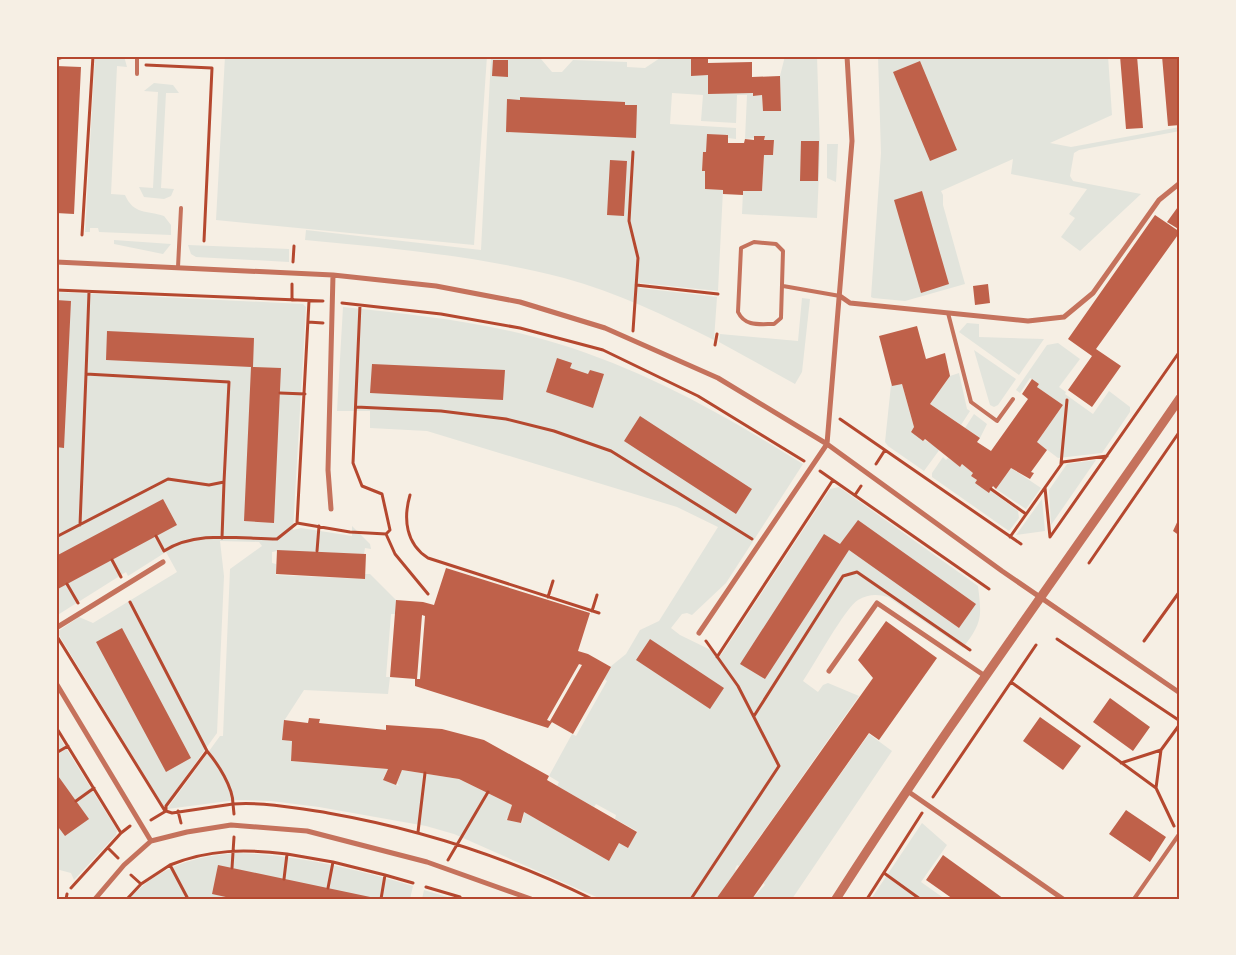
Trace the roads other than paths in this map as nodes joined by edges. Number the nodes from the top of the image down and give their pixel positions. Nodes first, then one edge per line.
1 (137, 56) edge
2 (847, 56) edge
3 (137, 74) dead end
4 (1180, 183) edge
5 (181, 208) dead end
6 (56, 262) edge
7 (178, 268) junction
8 (333, 275) junction
9 (783, 286) junction
10 (840, 296) junction
11 (948, 313) junction
12 (1180, 398) edge
13 (1013, 399) dead end
14 (827, 444) junction
15 (331, 509) dead end
16 (163, 562) dead end
17 (1041, 598) junction
18 (56, 628) edge
19 (699, 633) road end
20 (829, 671) dead end
21 (985, 676) junction
22 (56, 683) edge
23 (1180, 693) edge
24 (905, 790) junction
25 (1178, 836) edge
26 (151, 842) junction
27 (95, 899) edge
28 (531, 899) edge
29 (836, 899) edge
30 (1063, 899) edge
31 (1134, 899) edge

1 - 3 lane
2 - 10 street
4 - 11 street
5 - 7 lane
6 - 7 street
7 - 8 street
8 - 14 street
8 - 15 street
9 - 9 lane
9 - 10 lane
10 - 11 street
10 - 14 street
11 - 13 lane
12 - 17 street
14 - 17 street
14 - 19 street
16 - 18 street
17 - 21 street
17 - 23 street
20 - 21 street
21 - 24 street
22 - 26 street
24 - 29 street
24 - 30 street
25 - 31 lane
26 - 27 street
26 - 28 street

